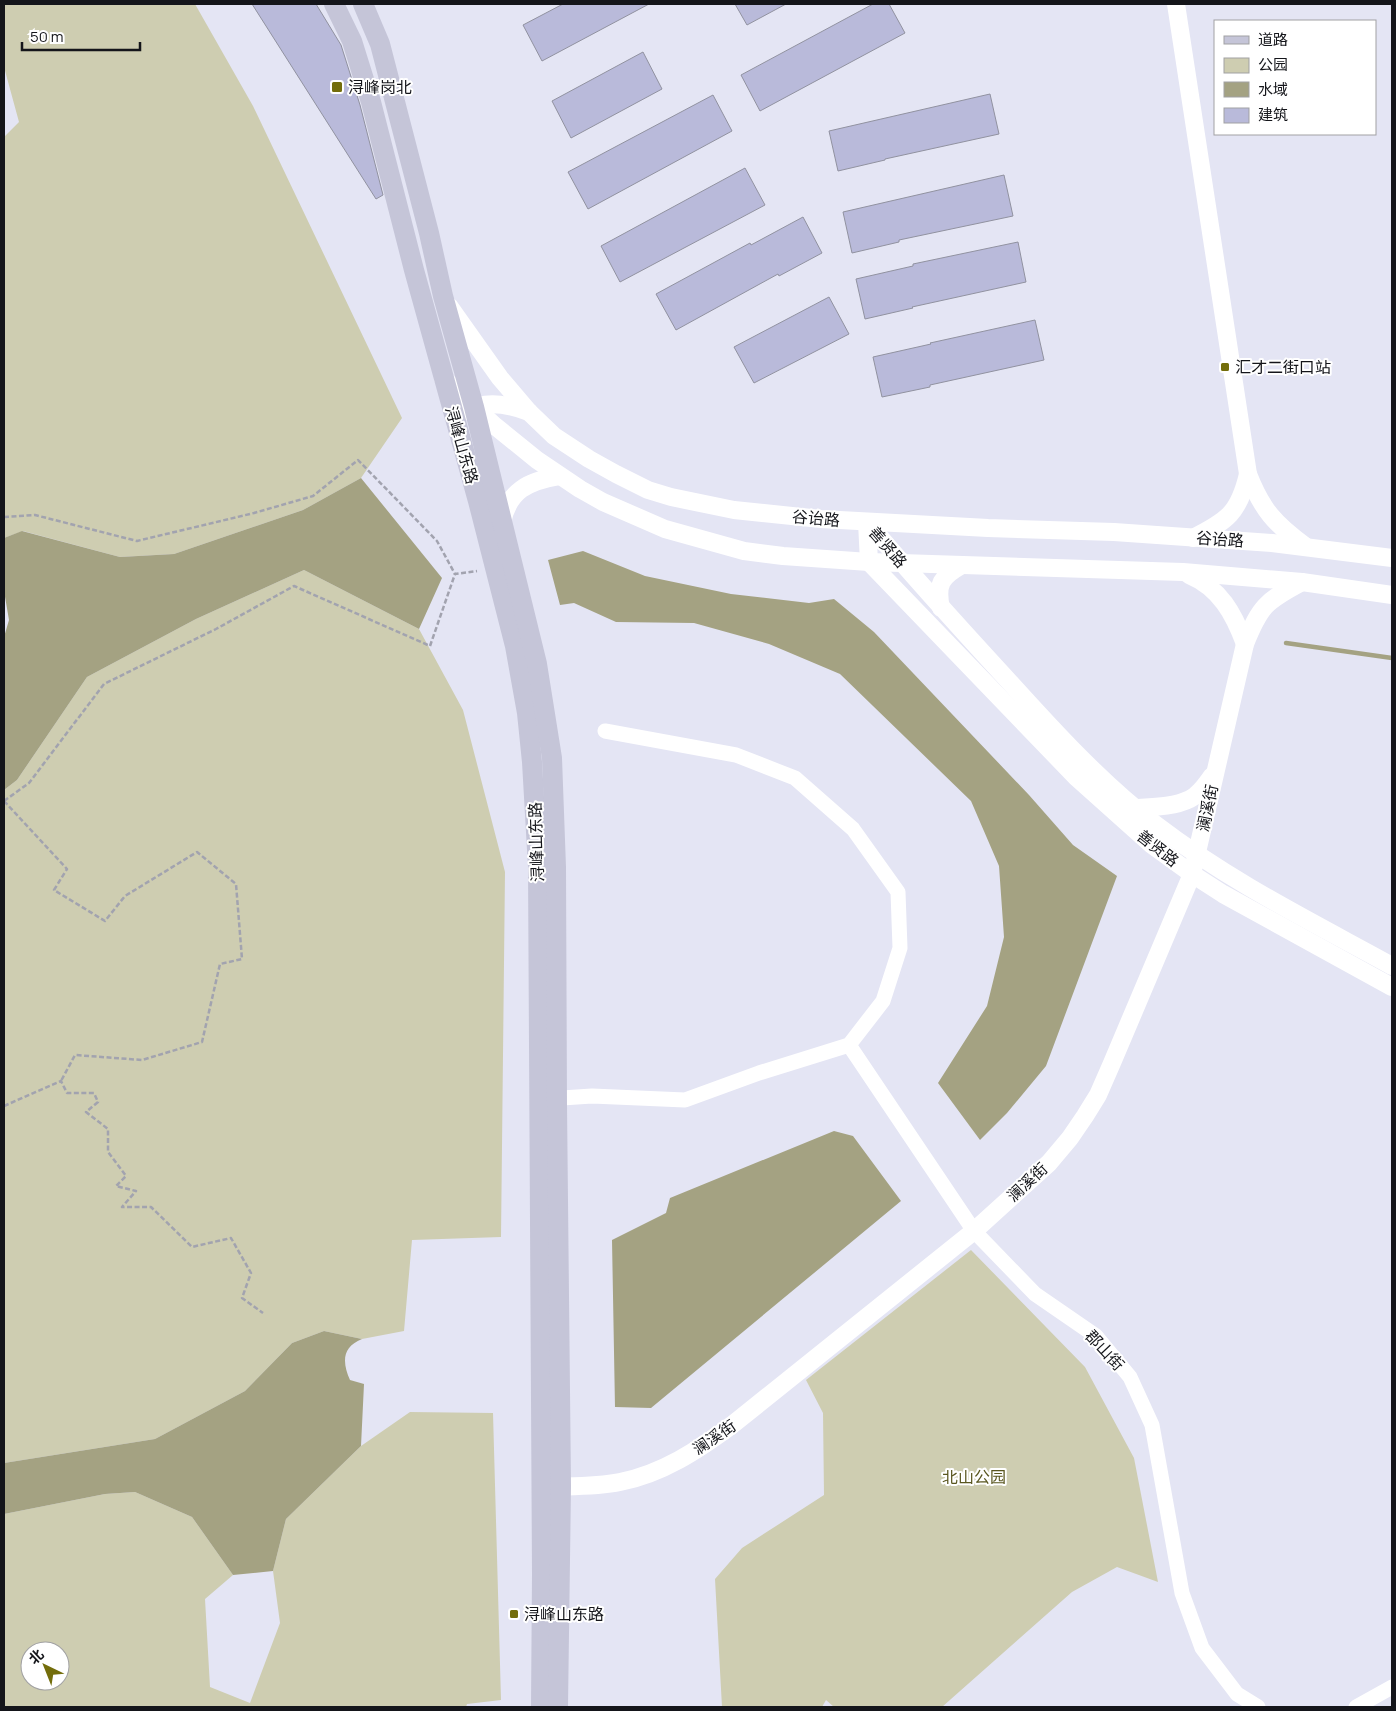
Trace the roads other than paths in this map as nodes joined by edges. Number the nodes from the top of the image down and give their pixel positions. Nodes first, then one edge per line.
1 (334, 4) edge
2 (363, 4) edge
3 (1176, 4) edge
4 (443, 296) junction
5 (443, 378) junction
6 (474, 407) junction
7 (529, 412) junction
8 (455, 420) junction
9 (554, 436) junction
10 (537, 460) junction
11 (1248, 474) junction
12 (559, 476) junction
13 (867, 522) junction
14 (502, 523) junction
15 (1192, 538) junction
16 (1306, 547) junction
17 (1392, 558) edge
18 (869, 562) junction
19 (902, 563) junction
20 (962, 565) junction
21 (1183, 572) junction
22 (1302, 582) junction
23 (1392, 595) edge
24 (941, 608) junction
25 (1245, 644) junction
26 (605, 731) dead end
27 (1214, 774) junction
28 (1135, 808) junction
29 (1197, 854) junction
30 (1192, 874) junction
31 (1392, 966) edge
32 (1392, 987) edge
33 (849, 1045) junction
34 (548, 1099) junction
35 (974, 1231) junction
36 (551, 1486) junction
37 (1392, 1688) edge
38 (541, 1707) edge
39 (558, 1707) edge
40 (1258, 1707) edge
41 (1356, 1707) edge

1 - 5 main road, 浔峰山东路
2 - 4 main road, 浔峰山东路
3 - 11 street
4 - 6 main road, 浔峰山东路
4 - 7 street, 谷诒路
5 - 6 street
5 - 8 main road, 浔峰山东路
6 - 7 street
6 - 8 street
6 - 10 street
6 - 14 main road, 浔峰山东路
7 - 9 street, 谷诒路
8 - 34 main road, 浔峰山东路
9 - 10 street
9 - 13 street, 谷诒路
10 - 12 street
11 - 15 street
11 - 16 street
12 - 14 street
12 - 18 street
13 - 15 street, 谷诒路
13 - 18 street, 善贤路
13 - 19 street, 善贤路
14 - 34 main road, 浔峰山东路
15 - 16 street, 谷诒路
16 - 17 street, 谷诒路
18 - 19 street
18 - 30 street, 善贤路
19 - 20 street
19 - 24 street, 善贤路
20 - 21 street
20 - 24 street
21 - 22 street
21 - 25 street
22 - 23 street
22 - 25 street, 澜溪街
24 - 28 street, 善贤路
25 - 27 street, 澜溪街
26 - 33 street
27 - 28 street
27 - 29 street, 澜溪街
28 - 29 street, 善贤路
29 - 30 street, 澜溪街
29 - 31 street, 善贤路
30 - 32 street, 善贤路
30 - 35 street, 澜溪街
33 - 34 street
33 - 35 street, 郡山街
34 - 36 main road, 浔峰山东路
35 - 36 street, 澜溪街
35 - 40 street, 郡山街
36 - 38 main road, 浔峰山东路
36 - 39 main road, 浔峰山东路
37 - 41 street

